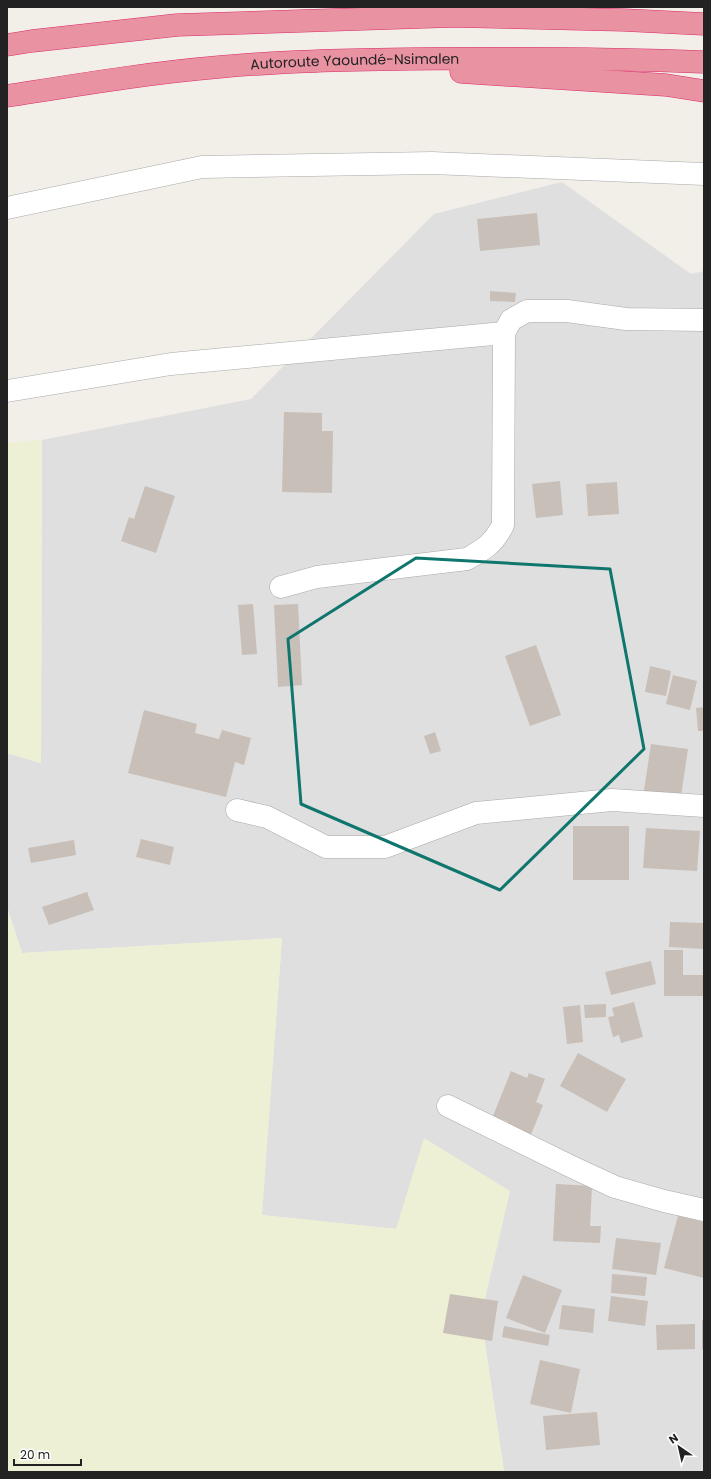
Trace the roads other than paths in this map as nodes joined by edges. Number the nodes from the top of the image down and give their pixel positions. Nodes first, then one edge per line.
1 (328, 7) edge
2 (704, 24) edge
3 (177, 25) junction
4 (7, 45) edge
5 (307, 61) junction
6 (704, 62) edge
7 (704, 91) edge
8 (7, 96) edge
9 (704, 174) edge
10 (7, 208) edge
11 (704, 320) edge
12 (504, 333) junction
13 (7, 391) edge
14 (281, 586) dead end
15 (704, 806) edge
16 (237, 810) dead end
17 (448, 1106) dead end
18 (704, 1210) edge

1 - 3 highway
2 - 3 highway
3 - 4 highway
5 - 6 highway, Autoroute Yaoundé-Nsimalen
5 - 7 highway
5 - 8 highway, Autoroute Yaoundé-Nsimalen
9 - 10 street
11 - 12 street
12 - 13 street
12 - 14 street
15 - 16 street
17 - 18 street

